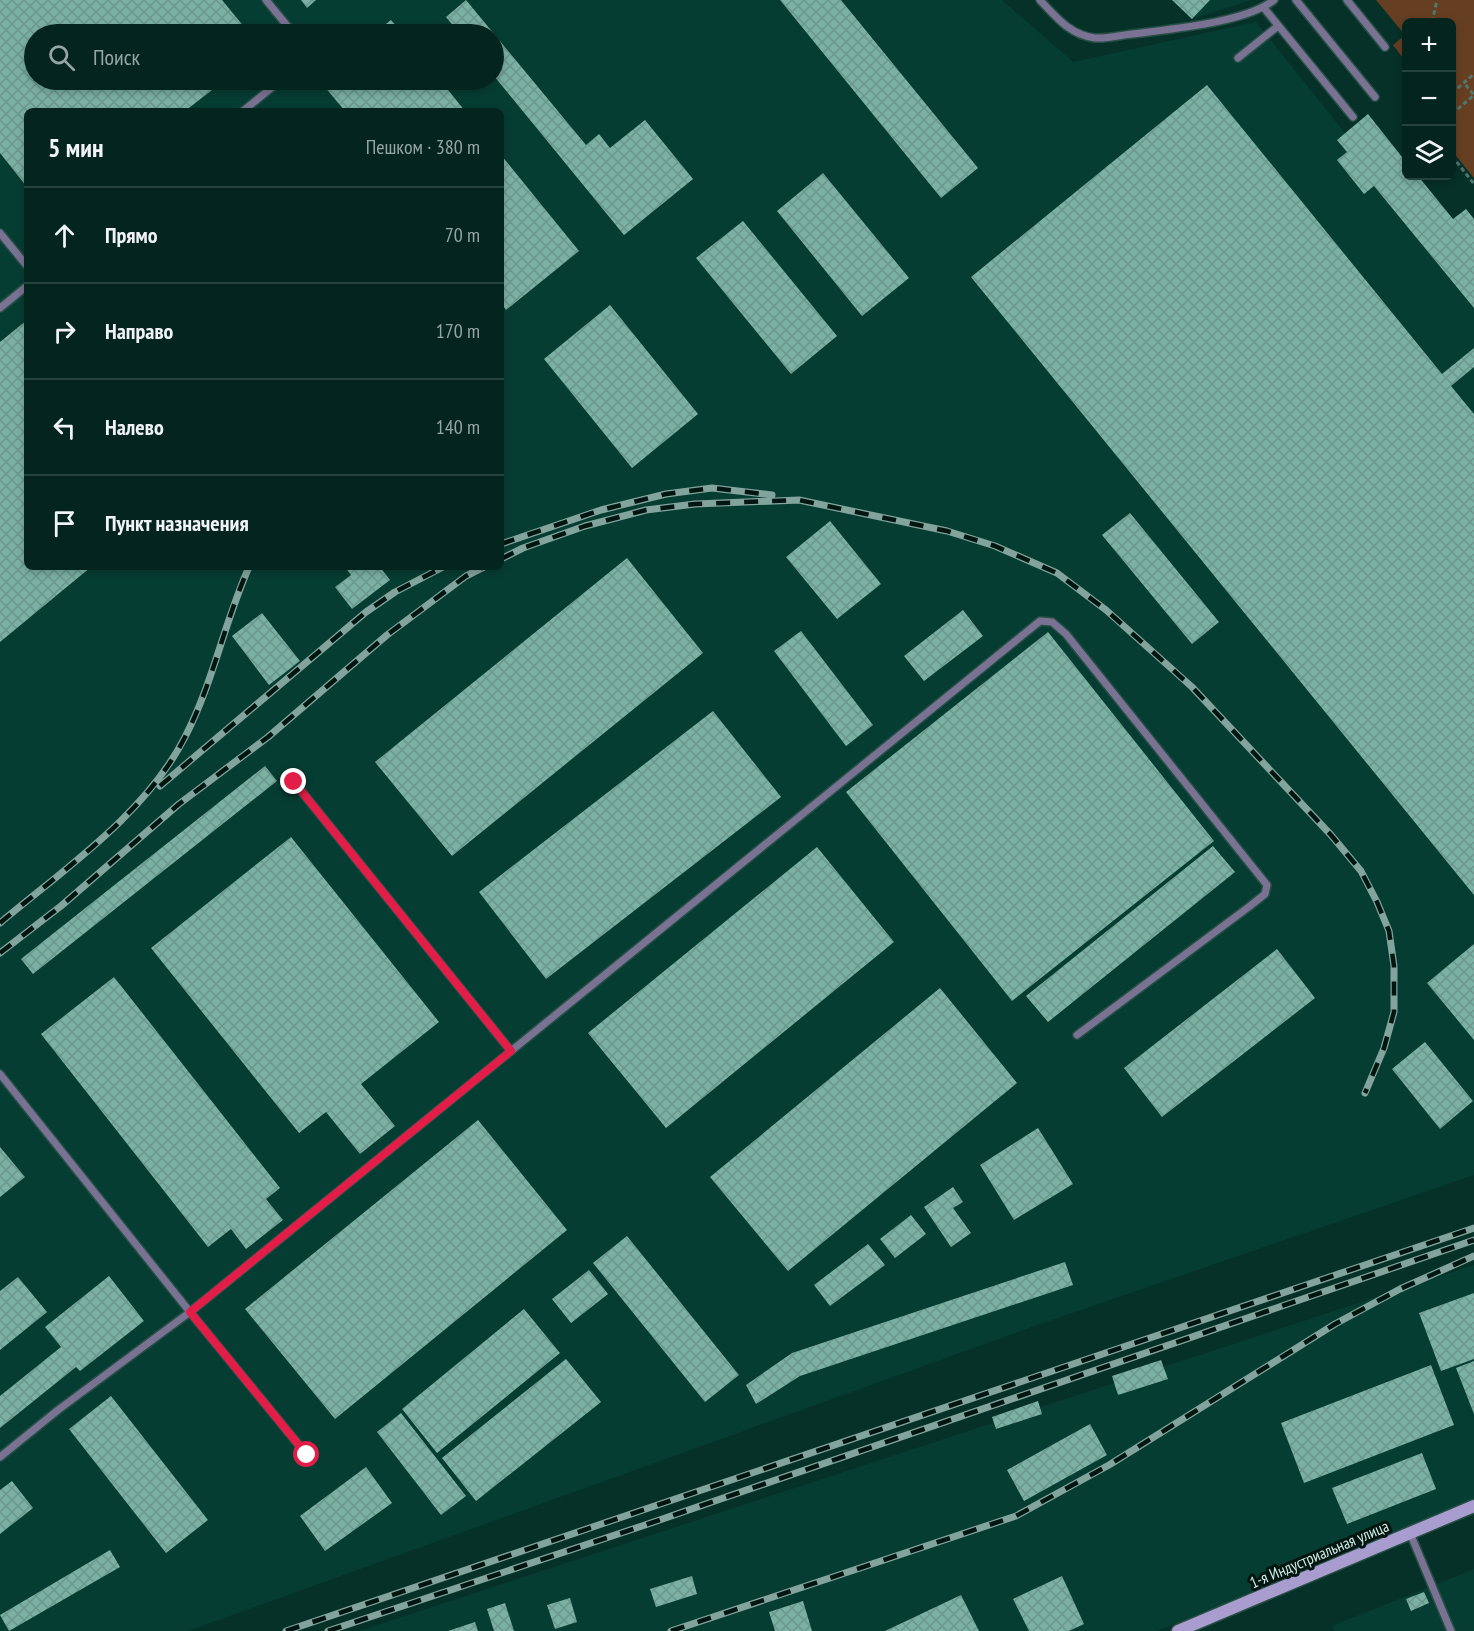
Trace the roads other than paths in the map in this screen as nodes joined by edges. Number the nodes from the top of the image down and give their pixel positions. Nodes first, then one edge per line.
1 (266, 0) edge
2 (1040, 0) edge
3 (1274, 0) edge
4 (1296, 0) edge
5 (1347, 0) edge
6 (1264, 8) junction
7 (286, 24) edge
8 (1278, 26) junction
9 (1385, 47) dead end
10 (1238, 58) dead end
11 (269, 90) edge
12 (1375, 97) dead end
13 (247, 108) edge
14 (1353, 117) dead end
15 (0, 233) edge
16 (24, 262) edge
17 (24, 288) edge
18 (0, 308) edge
19 (294, 782) dead end
20 (1077, 1035) dead end
21 (511, 1051) junction
22 (0, 1074) edge
23 (190, 1312) junction
24 (307, 1455) dead end
25 (0, 1457) edge
26 (1474, 1506) edge
27 (1410, 1533) junction
28 (1178, 1631) edge
29 (1451, 1631) edge

1 - 7 lane
2 - 6 lane
3 - 6 lane
4 - 12 lane
5 - 9 lane
6 - 8 lane
8 - 10 lane
8 - 14 lane
11 - 13 lane
15 - 16 lane
17 - 18 lane
19 - 21 lane
20 - 21 lane
21 - 23 lane
22 - 23 lane
23 - 24 lane
23 - 25 lane
26 - 27 main road, 1-я Индустриальная улица
27 - 28 main road, 1-я Индустриальная улица
27 - 29 lane

